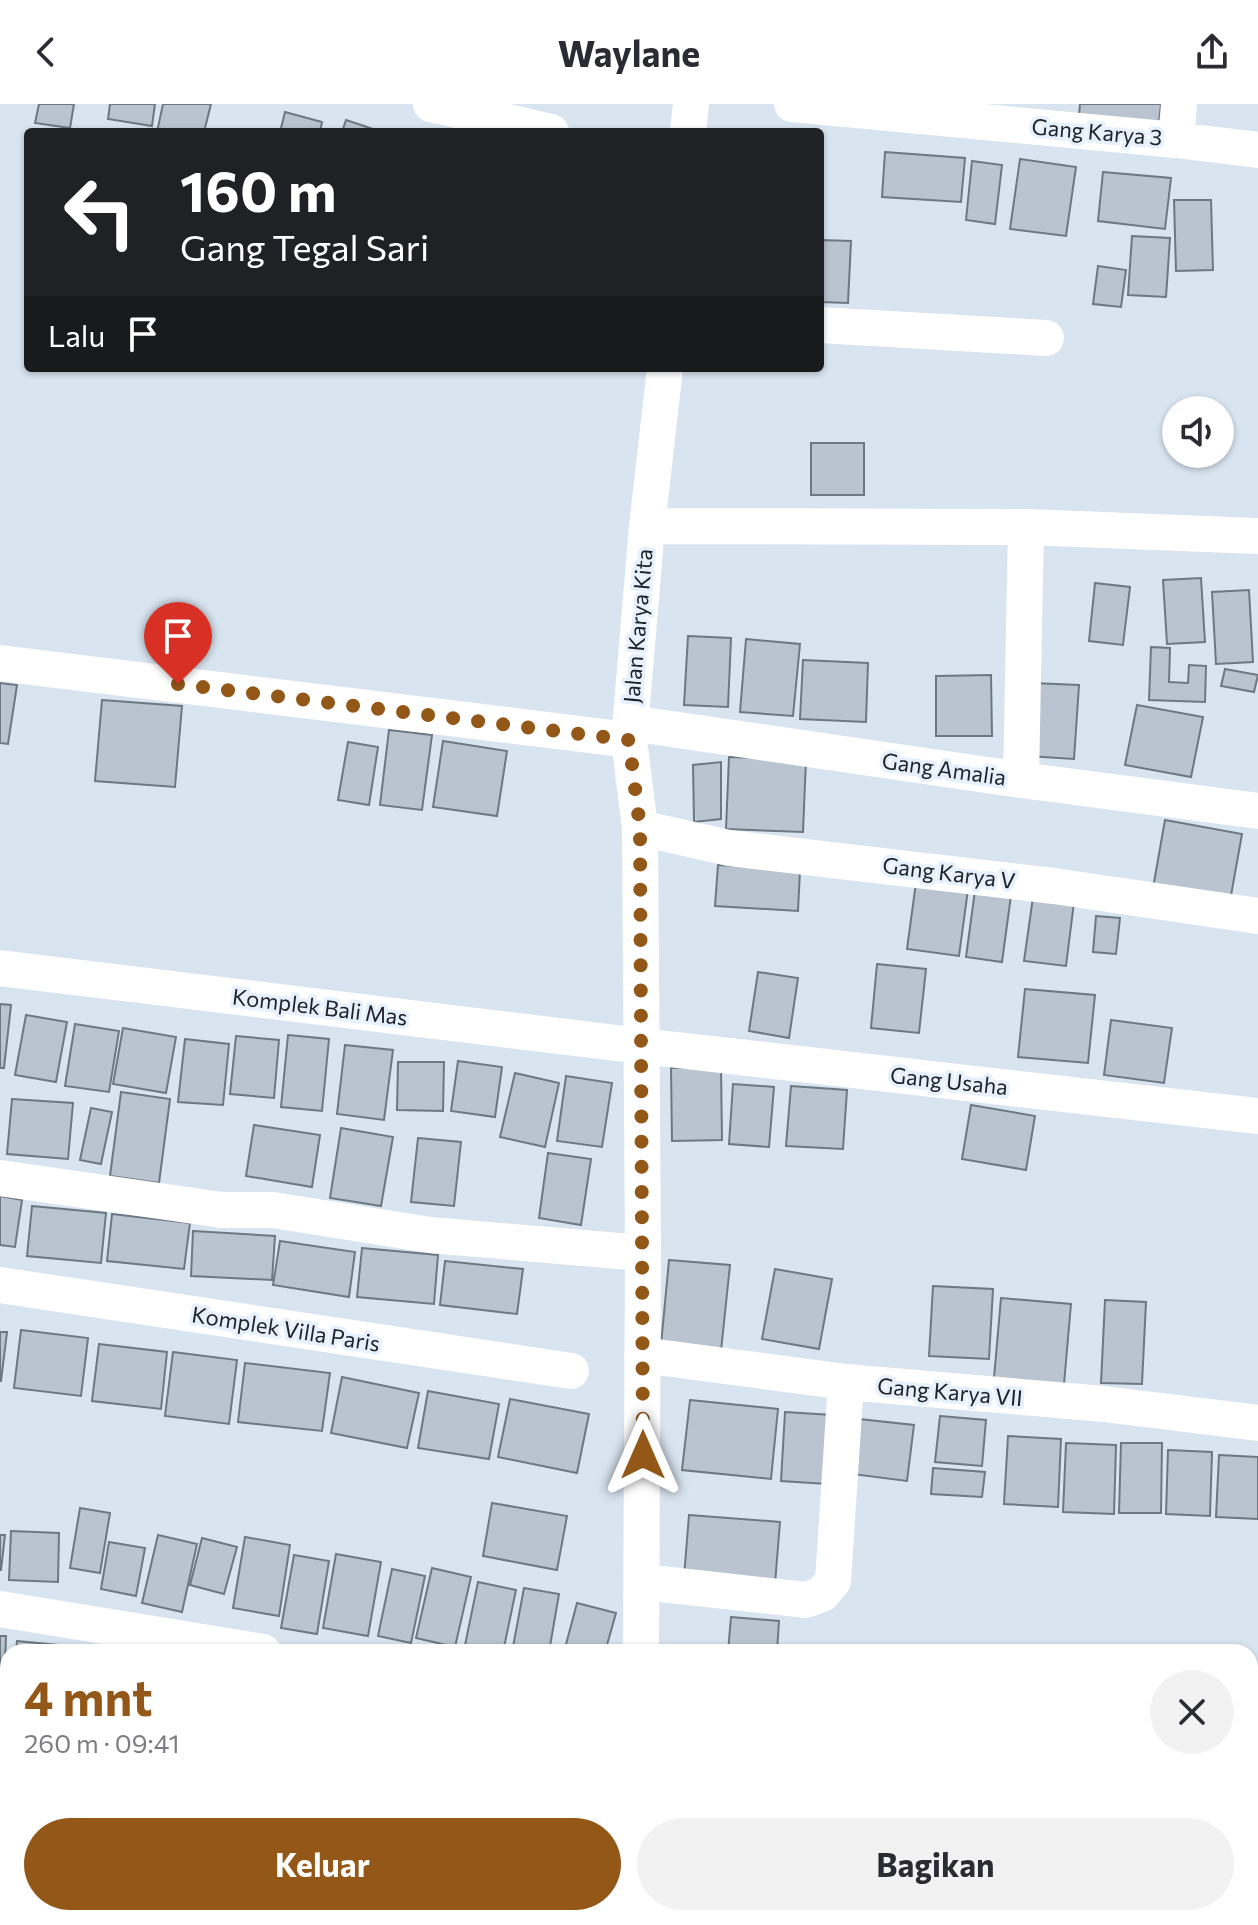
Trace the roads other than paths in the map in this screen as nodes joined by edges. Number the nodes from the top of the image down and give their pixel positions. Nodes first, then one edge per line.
1 (431, 104) edge
2 (691, 104) edge
3 (792, 104) edge
4 (1179, 104) edge
5 (534, 128) edge
6 (688, 128) edge
7 (1176, 140) junction
8 (1258, 150) edge
9 (824, 325) edge
10 (1046, 338) dead end
11 (665, 372) edge
12 (647, 526) junction
13 (1026, 527) junction
14 (1258, 536) edge
15 (0, 663) edge
16 (630, 731) junction
17 (1021, 780) junction
18 (1258, 811) edge
19 (640, 828) junction
20 (1258, 916) edge
21 (0, 968) edge
22 (641, 1046) junction
23 (1258, 1116) edge
24 (0, 1178) edge
25 (643, 1253) junction
26 (0, 1285) edge
27 (642, 1355) junction
28 (571, 1371) dead end
29 (846, 1382) junction
30 (1258, 1423) edge
31 (643, 1582) junction
32 (0, 1609) edge
33 (214, 1644) edge
34 (641, 1644) edge

1 - 5 street
2 - 6 street
3 - 7 street, Gang Karya 3
4 - 7 street
7 - 8 street, Gang Karya 3
9 - 10 street
11 - 12 street, Jalan Karya Kita
12 - 13 street
12 - 16 street, Jalan Karya Kita
13 - 14 street
13 - 17 street
15 - 16 street, Gang Amalia
16 - 17 street, Gang Amalia
16 - 19 street, Jalan Karya Kita
17 - 18 street, Gang Amalia
19 - 20 street, Gang Karya V
19 - 22 street, Jalan Karya Kita
21 - 22 street, Komplek Bali Mas
22 - 23 street, Gang Usaha
22 - 25 street, Jalan Karya Kita
24 - 25 street
25 - 27 street, Jalan Karya Kita
26 - 28 street, Komplek Villa Paris
27 - 29 street, Gang Karya VII
27 - 31 street, Jalan Karya Kita
29 - 30 street, Gang Karya VII
29 - 31 street
31 - 34 street, Jalan Karya Kita
32 - 33 street

